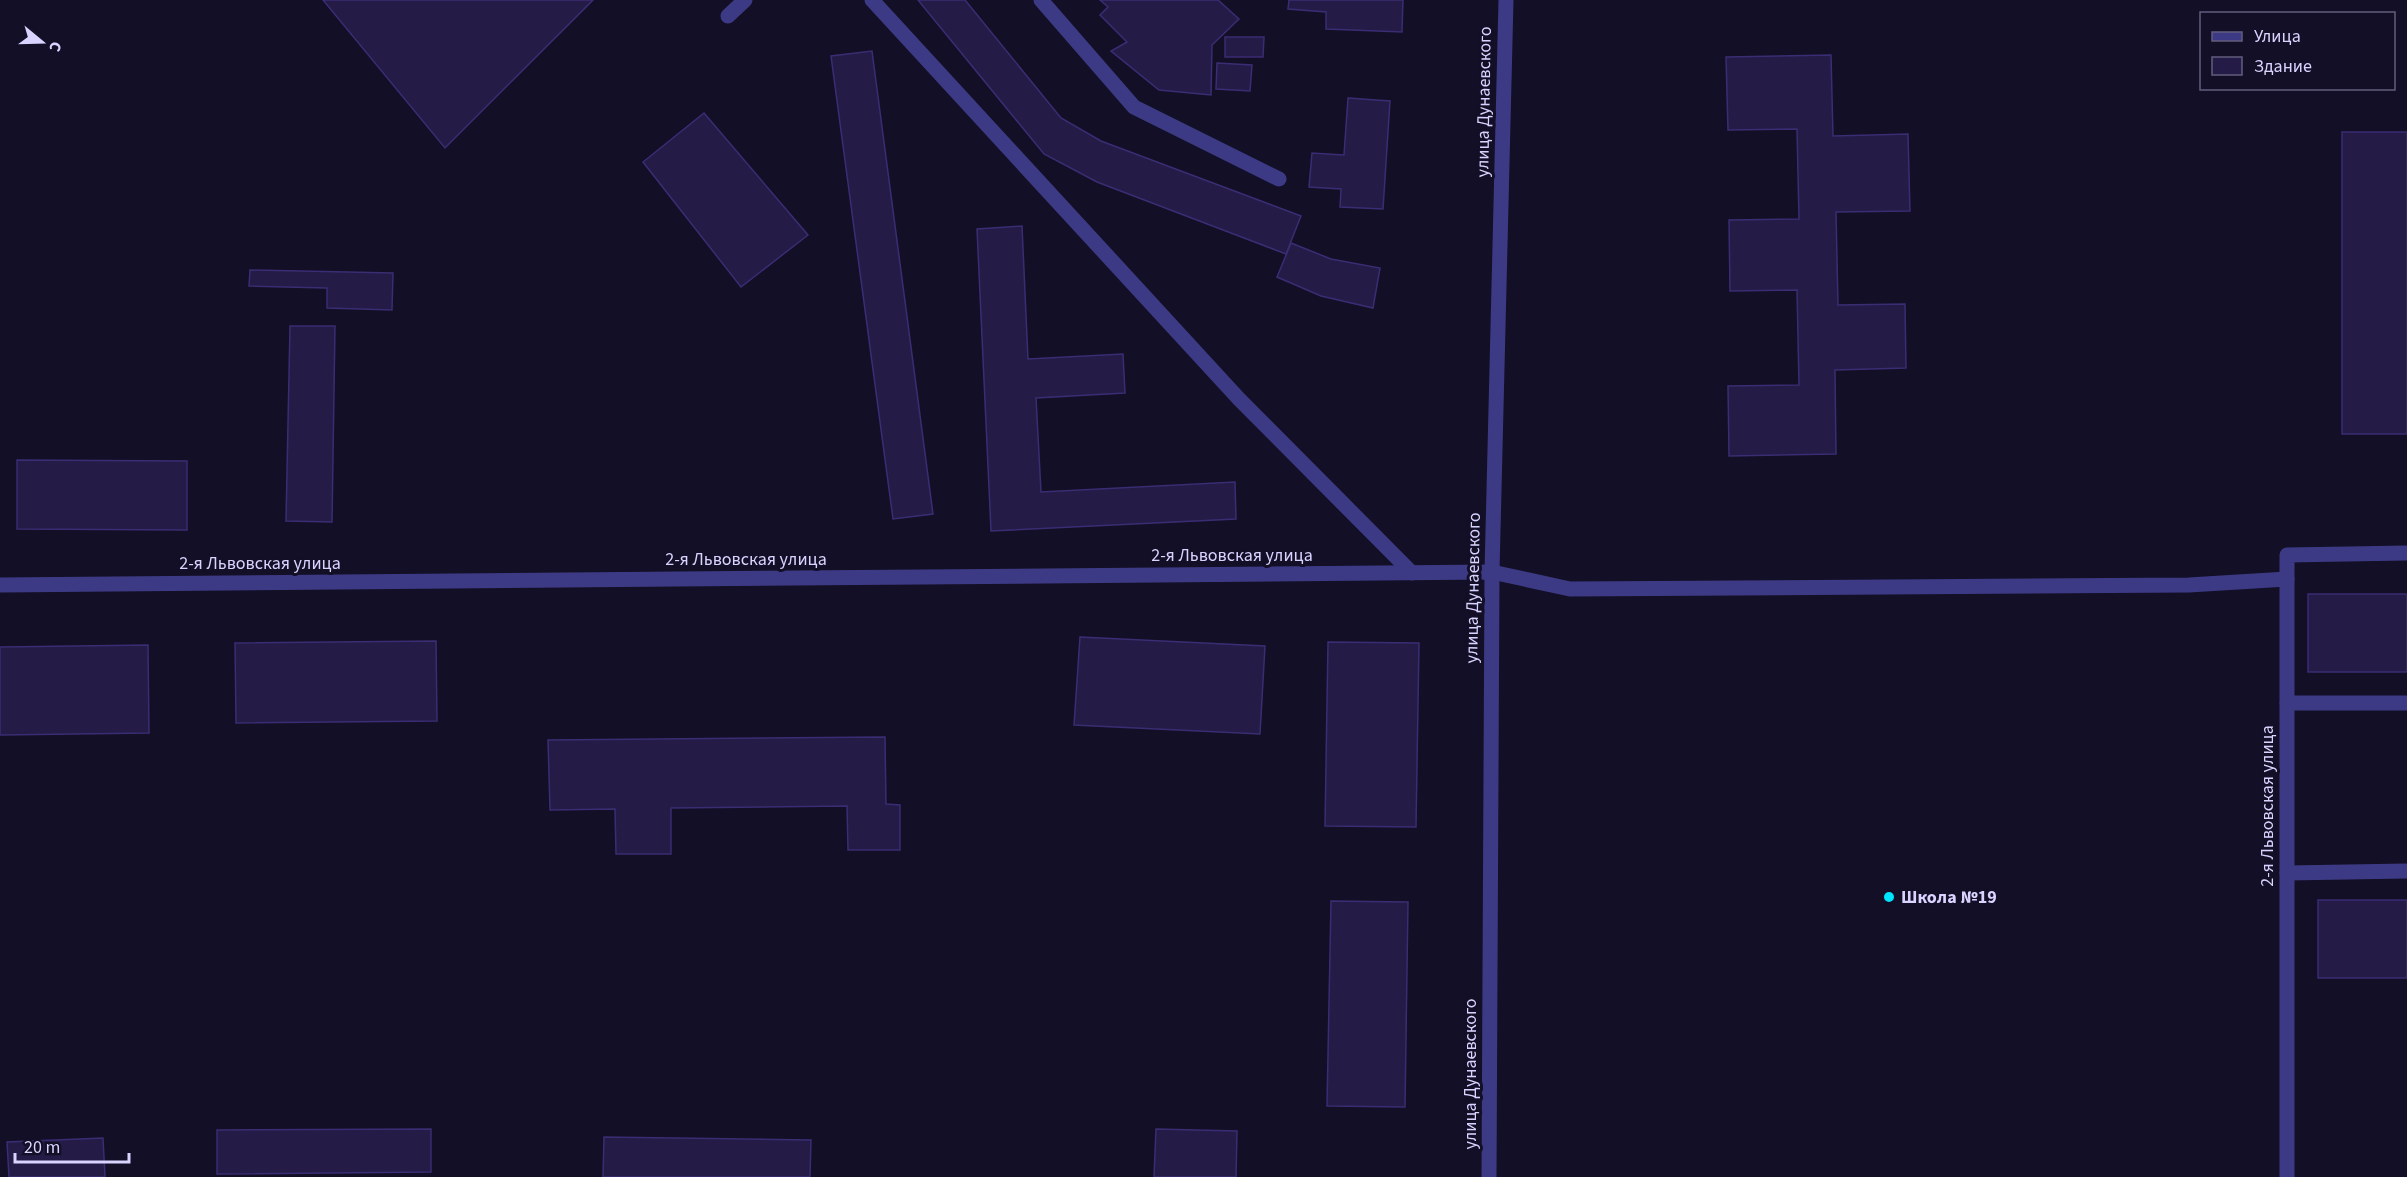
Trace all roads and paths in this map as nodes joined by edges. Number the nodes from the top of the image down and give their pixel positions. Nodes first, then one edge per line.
1 (745, 0) edge
2 (872, 0) edge
3 (1041, 0) edge
4 (1506, 0) edge
5 (728, 16) dead end
6 (1279, 178) dead end
7 (2407, 553) edge
8 (1492, 572) junction
9 (1412, 573) junction
10 (2287, 579) junction
11 (0, 585) edge
12 (2287, 703) junction
13 (2407, 703) edge
14 (2407, 872) edge
15 (2287, 873) junction
16 (1489, 1177) edge
17 (2287, 1177) edge

1 - 5 street
2 - 9 street
3 - 6 street
4 - 8 street, улица Дунаевского
7 - 10 street, 2-я Львовская улица
8 - 9 street, 2-я Львовская улица
8 - 10 street, 2-я Львовская улица
8 - 16 street, улица Дунаевского
9 - 11 street, 2-я Львовская улица
10 - 12 street, 2-я Львовская улица
12 - 13 street
12 - 15 street, 2-я Львовская улица
14 - 15 street
15 - 17 street, 2-я Львовская улица

